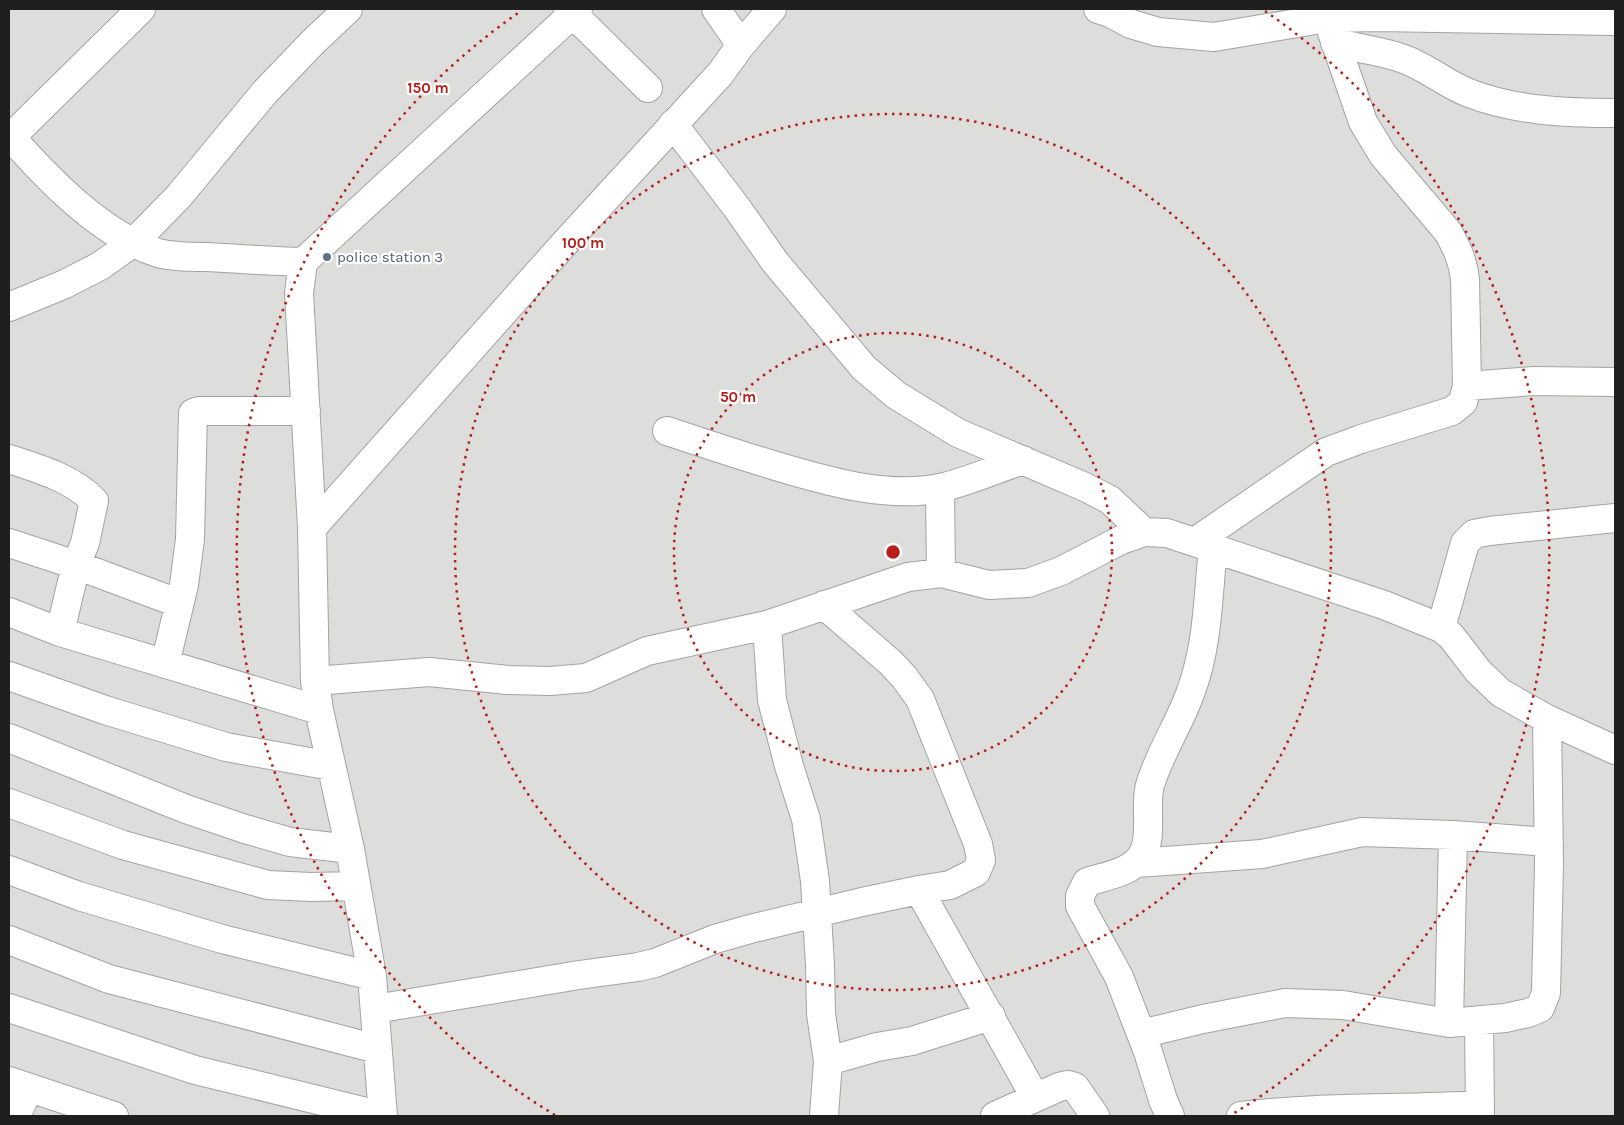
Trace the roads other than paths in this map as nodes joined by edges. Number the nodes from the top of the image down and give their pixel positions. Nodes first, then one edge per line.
1 (141, 9) edge
2 (348, 9) edge
3 (716, 9) edge
4 (772, 9) edge
5 (1098, 9) edge
6 (573, 10) edge
7 (1487, 14) edge
8 (1615, 21) edge
9 (1331, 30) junction
10 (741, 45) junction
11 (648, 88) dead end
12 (1615, 113) edge
13 (673, 124) junction
14 (10, 136) edge
15 (134, 242) junction
16 (303, 262) junction
17 (9, 307) edge
18 (1615, 382) edge
19 (1467, 386) junction
20 (306, 411) junction
21 (667, 431) dead end
22 (9, 459) edge
23 (1023, 460) junction
24 (940, 488) junction
25 (1615, 518) edge
26 (312, 528) junction
27 (1144, 532) junction
28 (9, 544) edge
29 (1204, 544) junction
30 (76, 565) junction
31 (941, 574) junction
32 (178, 603) junction
33 (824, 605) junction
34 (9, 612) edge
35 (767, 625) junction
36 (1441, 628) junction
37 (60, 632) junction
38 (164, 664) junction
39 (9, 676) edge
40 (315, 681) junction
41 (318, 710) junction
42 (1547, 719) junction
43 (9, 738) edge
44 (1615, 750) edge
45 (331, 766) junction
46 (9, 803) edge
47 (1453, 835) junction
48 (1549, 842) junction
49 (350, 849) junction
50 (1137, 863) junction
51 (9, 870) edge
52 (356, 886) junction
53 (919, 890) junction
54 (816, 912) junction
55 (9, 940) edge
56 (372, 976) junction
57 (9, 1008) edge
58 (375, 1009) junction
59 (991, 1016) junction
60 (1479, 1020) junction
61 (1449, 1022) junction
62 (1141, 1034) junction
63 (377, 1049) junction
64 (828, 1061) junction
65 (19, 1084) edge
66 (1035, 1097) junction
67 (1480, 1110) edge
68 (16, 1116) edge
69 (114, 1116) edge
70 (383, 1116) edge
71 (824, 1116) edge
72 (994, 1116) edge
73 (1095, 1116) edge
74 (1170, 1116) edge
75 (1241, 1116) edge

1 - 14 street
2 - 15 street
3 - 10 street
4 - 10 street
5 - 9 street
6 - 11 street
6 - 16 street
7 - 8 street
7 - 9 street
9 - 12 street
9 - 19 street
10 - 13 street
13 - 23 street
13 - 26 street
14 - 15 street
15 - 16 street
15 - 17 street
16 - 20 street
18 - 19 street
19 - 29 street
20 - 26 street
20 - 32 street
21 - 24 street
22 - 30 street
23 - 24 street
23 - 27 street
24 - 31 street
25 - 36 street
26 - 40 street
27 - 29 street
27 - 31 street
28 - 30 street
29 - 36 street
29 - 50 street
30 - 32 street
30 - 37 street
31 - 33 street
32 - 38 street
33 - 35 street
33 - 53 street
34 - 37 street
35 - 40 street
35 - 54 street
36 - 42 street
37 - 38 street
38 - 41 street
39 - 45 street
40 - 41 street
41 - 45 street
42 - 44 street
42 - 48 street
43 - 49 street
45 - 49 street
46 - 52 street
47 - 48 street
47 - 50 street
47 - 61 street
48 - 60 street
49 - 52 street
50 - 62 street
51 - 56 street
52 - 56 street
53 - 54 street
53 - 59 street
54 - 58 street
54 - 64 street
55 - 63 street
56 - 58 street
57 - 70 street
58 - 63 street
59 - 64 street
59 - 66 street
60 - 61 street
60 - 67 street
61 - 62 street
62 - 74 street
63 - 70 street
64 - 71 street
65 - 68 street
65 - 69 street
66 - 72 street
66 - 73 street
67 - 75 street

